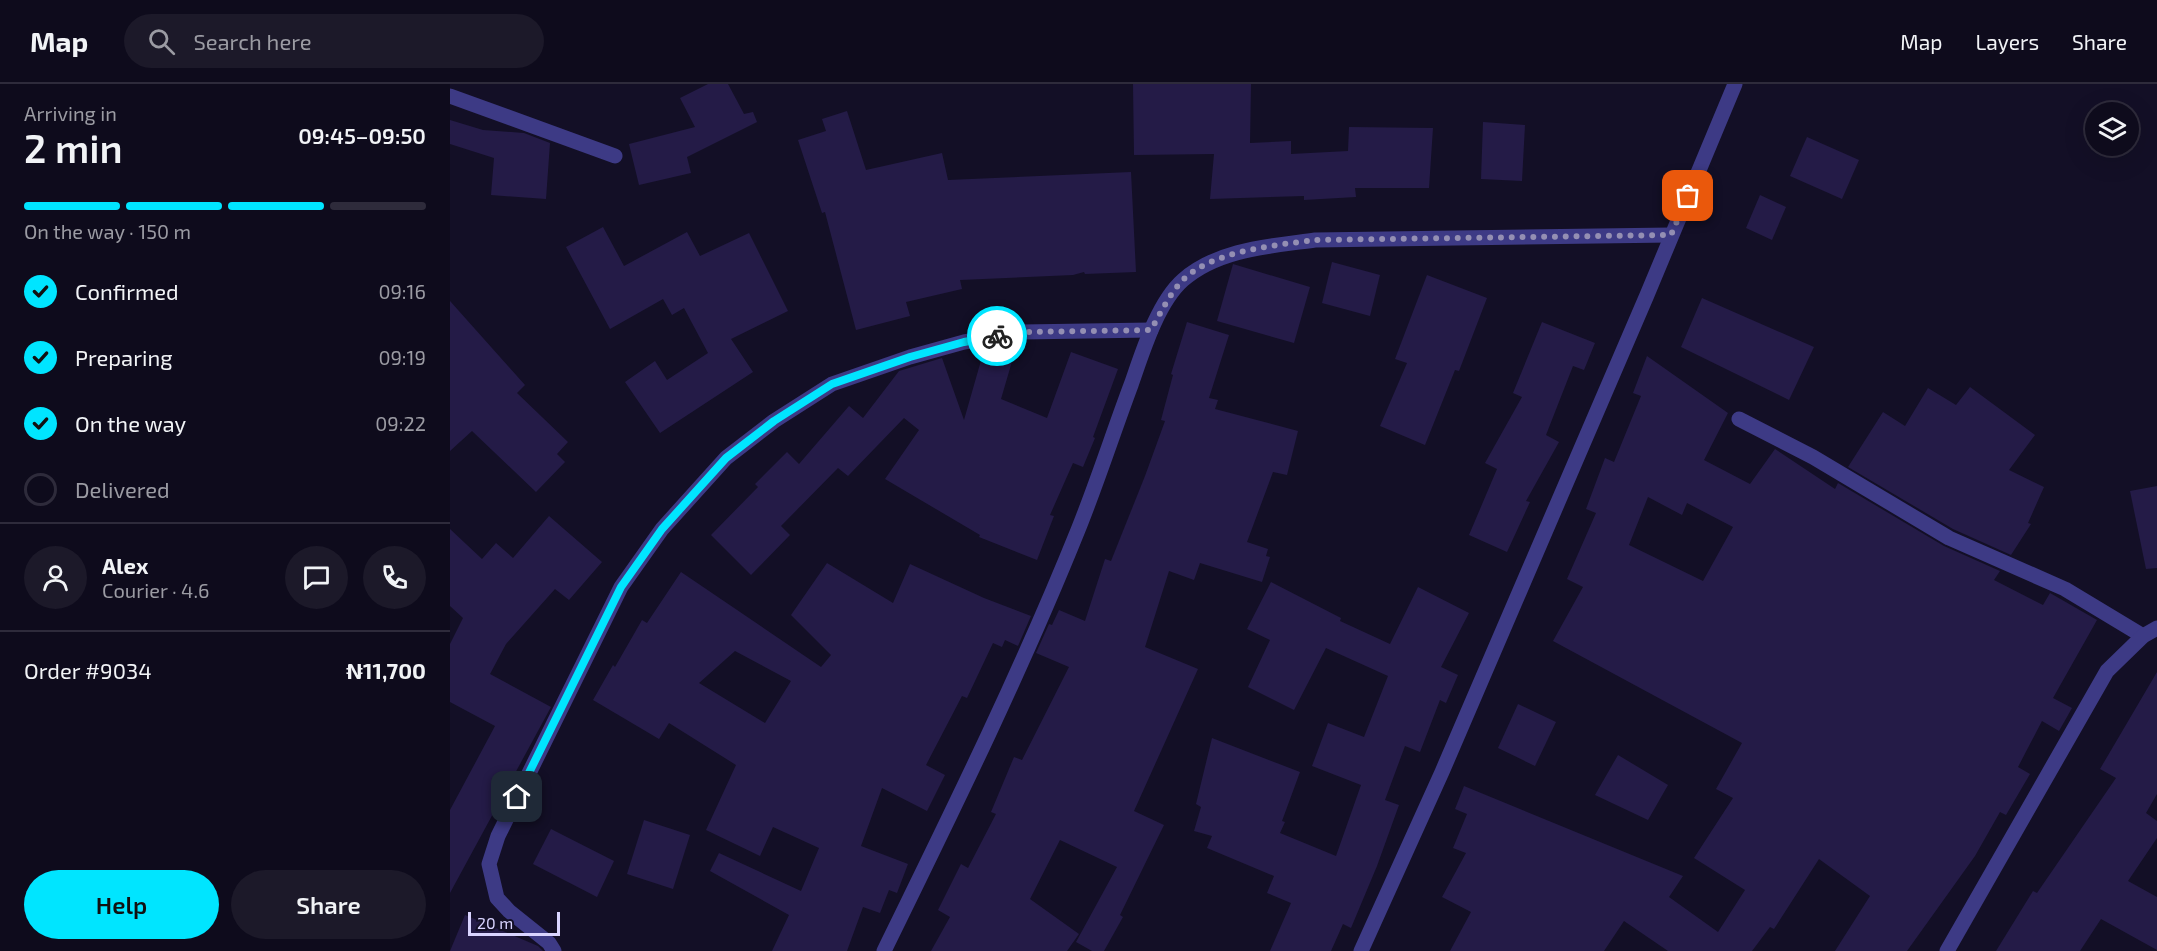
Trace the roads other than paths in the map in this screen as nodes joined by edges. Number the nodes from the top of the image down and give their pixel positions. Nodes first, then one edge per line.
1 (1735, 84) edge
2 (450, 96) edge
3 (615, 156) dead end
4 (1671, 235) junction
5 (1151, 330) junction
6 (1738, 419) dead end
7 (2157, 628) edge
8 (2143, 636) junction
9 (554, 951) edge
10 (884, 951) edge
11 (1361, 951) edge
12 (1947, 951) edge

1 - 4 street
2 - 3 street
4 - 5 street
4 - 11 street
5 - 9 street
5 - 10 street
6 - 8 street
7 - 8 street
8 - 12 street

